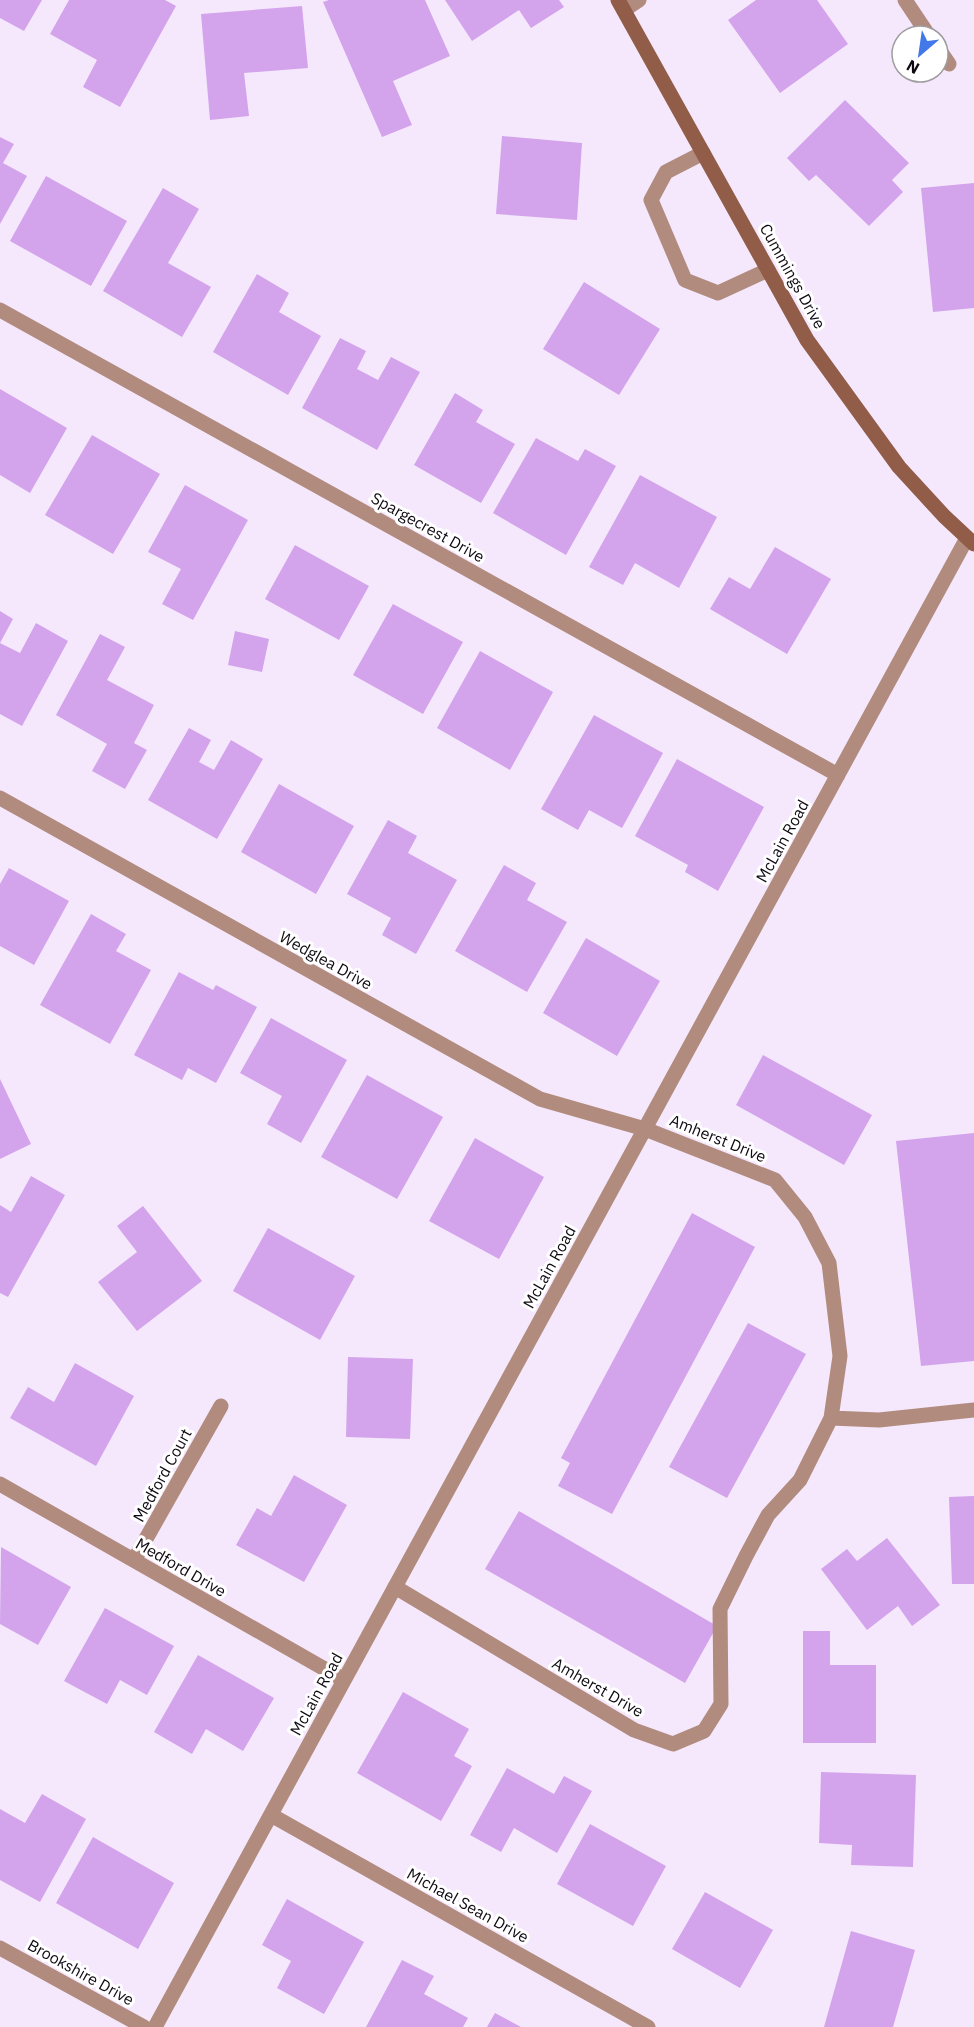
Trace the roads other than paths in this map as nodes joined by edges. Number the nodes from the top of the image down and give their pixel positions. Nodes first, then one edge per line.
1 (639, 0) edge
2 (905, 0) edge
3 (621, 5) edge
4 (921, 24) edge
5 (703, 153) junction
6 (768, 270) junction
7 (0, 310) edge
8 (972, 536) edge
9 (838, 775) junction
10 (0, 798) edge
11 (645, 1129) junction
12 (221, 1406) dead end
13 (974, 1410) edge
14 (831, 1418) junction
15 (0, 1484) edge
16 (134, 1560) junction
17 (395, 1587) junction
18 (344, 1680) junction
19 (271, 1815) junction
20 (0, 1948) edge
21 (144, 2027) edge
22 (155, 2027) edge
23 (648, 2027) edge

1 - 3 street
2 - 4 street
3 - 5 street, Cummings Drive
5 - 6 street, Cummings Drive
5 - 6 street
6 - 8 street, Cummings Drive
7 - 9 street, Spargecrest Drive
8 - 9 street, McLain Road
9 - 11 street, McLain Road
10 - 11 street, Wedglea Drive
11 - 14 street, Amherst Drive
11 - 17 street, McLain Road
12 - 16 street, Medford Court
13 - 14 street
14 - 17 street, Amherst Drive
15 - 16 street, Medford Drive
16 - 18 street, Medford Drive
17 - 18 street, McLain Road
18 - 19 street, McLain Road
19 - 22 street, McLain Road
19 - 23 street, Michael Sean Drive
20 - 21 street, Brookshire Drive

